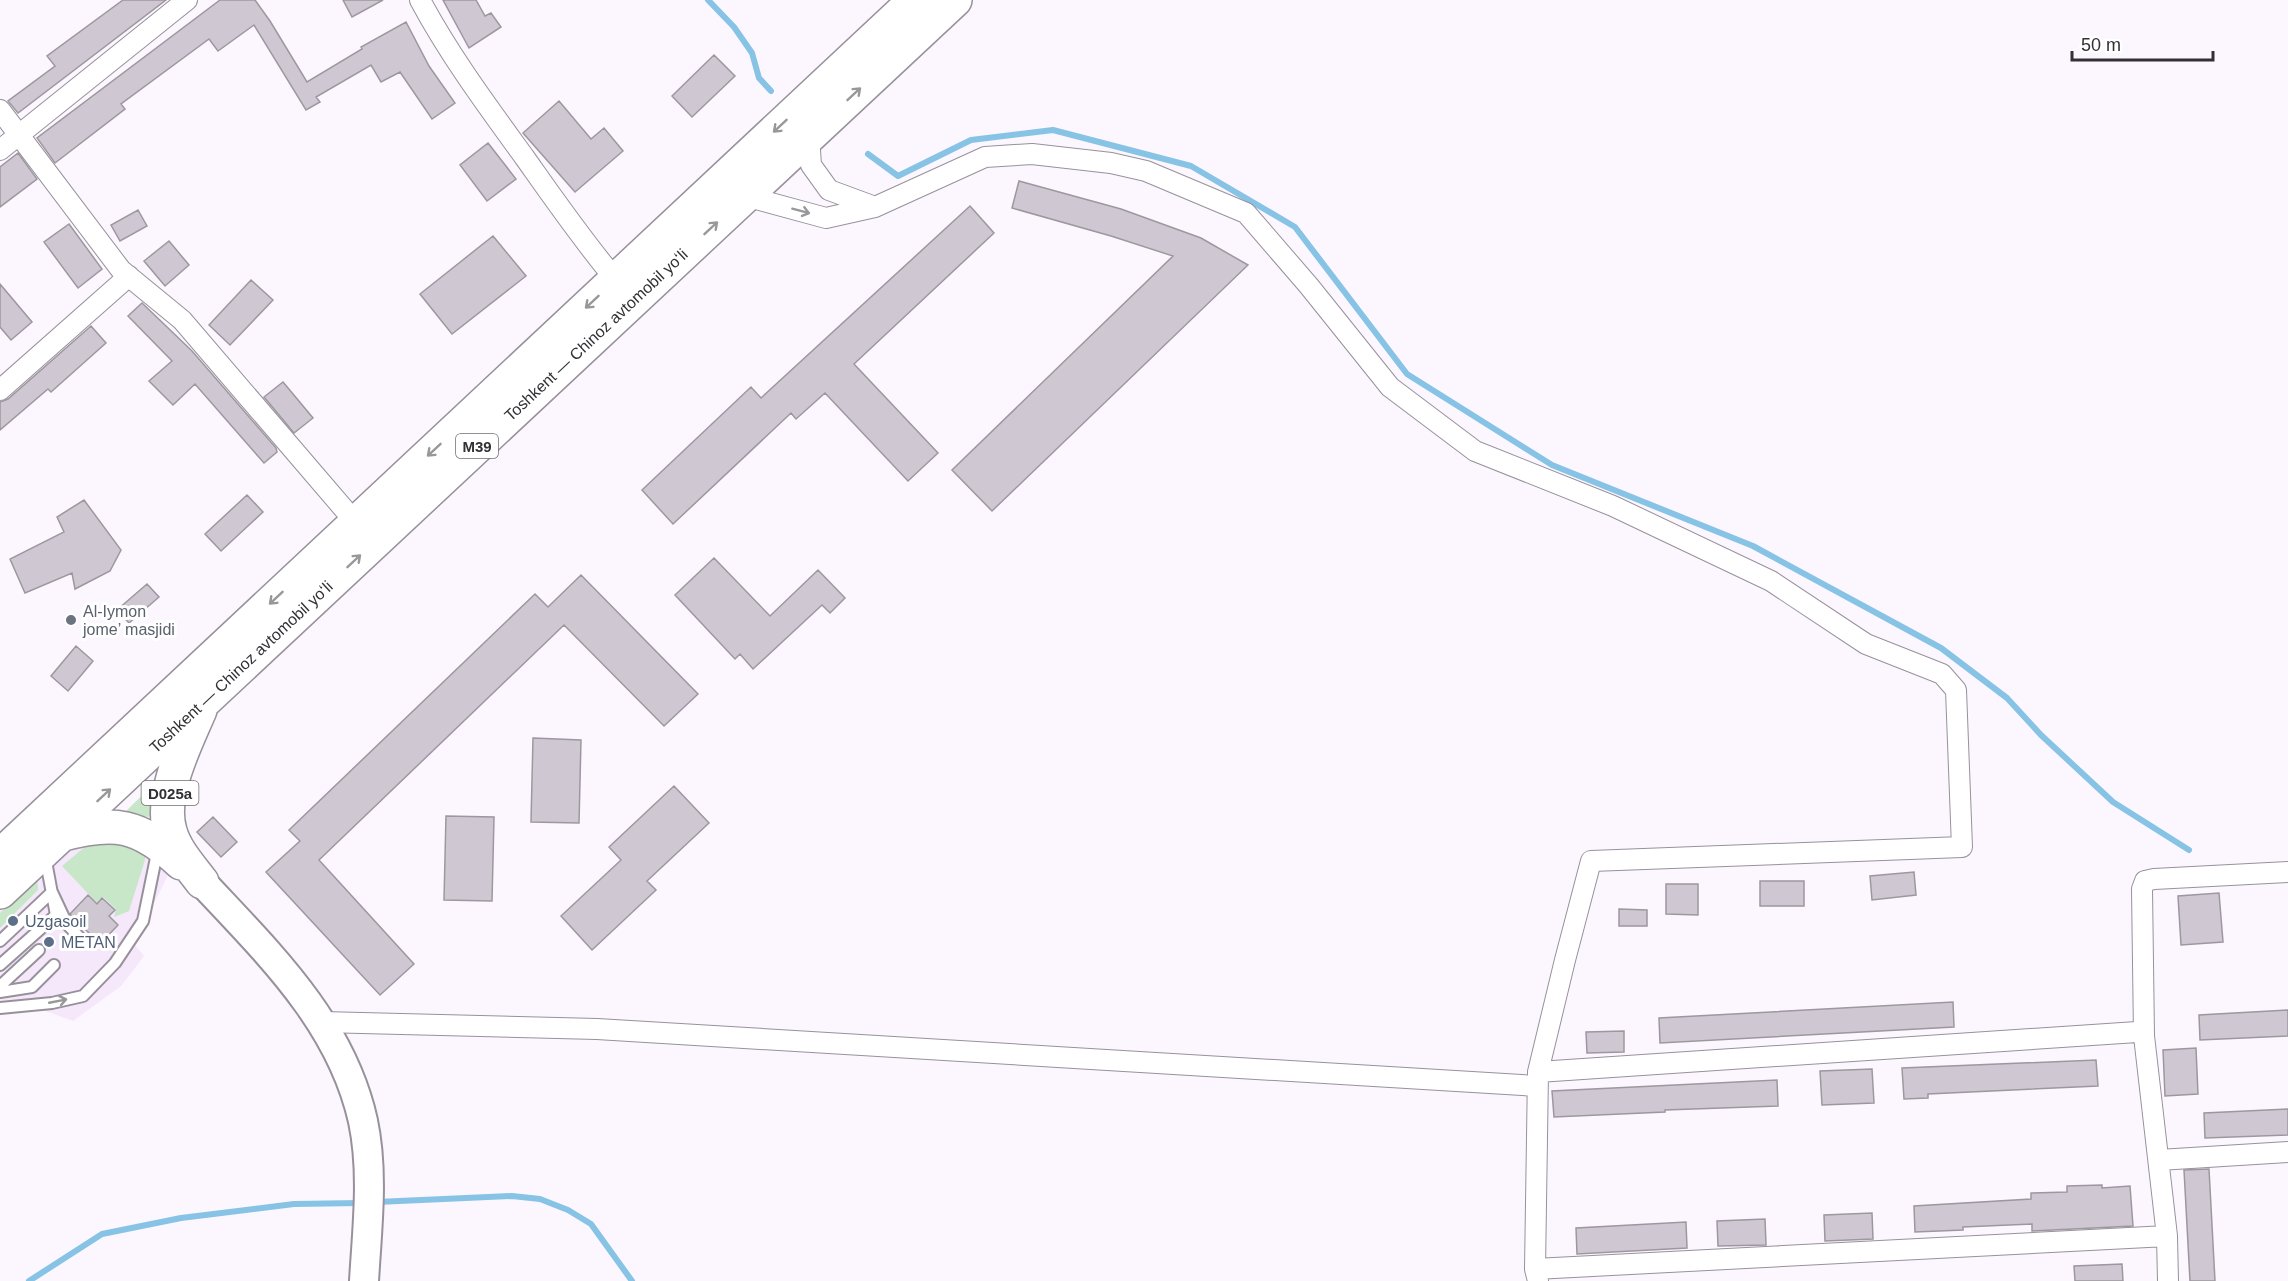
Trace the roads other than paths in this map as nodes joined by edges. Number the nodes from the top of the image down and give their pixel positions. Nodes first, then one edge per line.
1 (187, 0) edge
2 (420, 0) edge
3 (915, 0) edge
4 (955, 0) edge
5 (0, 110) edge
6 (19, 136) junction
7 (809, 136) junction
8 (0, 150) edge
9 (745, 196) junction
10 (875, 207) junction
11 (129, 276) junction
12 (616, 280) junction
13 (0, 390) edge
14 (412, 488) junction
15 (356, 523) junction
16 (204, 701) junction
17 (166, 812) junction
18 (52, 843) junction
19 (158, 844) junction
20 (0, 856) edge
21 (2288, 872) edge
22 (202, 882) junction
23 (0, 892) edge
24 (52, 892) junction
25 (80, 938) dead end
26 (0, 942) edge
27 (39, 950) dead end
28 (0, 965) edge
29 (54, 965) dead end
30 (0, 986) edge
31 (0, 992) edge
32 (0, 1008) edge
33 (322, 1022) junction
34 (2144, 1036) junction
35 (1538, 1079) junction
36 (2288, 1152) edge
37 (2159, 1160) junction
38 (2167, 1236) junction
39 (1536, 1275) edge
40 (364, 1281) edge
41 (2168, 1281) edge

1 - 6 street
2 - 12 street
3 -> 12 highway, Toshkent — Chinoz avtomobil yoʻli / M39
7 -> 4 highway, Toshkent — Chinoz avtomobil yoʻli / M39
5 - 6 street
6 - 8 street
6 - 11 street
7 - 9 highway, Toshkent — Chinoz avtomobil yoʻli / M39
7 - 10 street
9 -> 10 street
14 -> 9 highway, Toshkent — Chinoz avtomobil yoʻli / M39
10 - 35 street
11 - 13 street
11 - 15 street
12 -> 14 highway, Toshkent — Chinoz avtomobil yoʻli / M39
14 - 15 highway, Toshkent — Chinoz avtomobil yoʻli / M39
16 -> 14 highway, Toshkent — Chinoz avtomobil yoʻli / M39
15 -> 20 highway, Toshkent — Chinoz avtomobil yoʻli / M39
16 - 17 highway, D025a
18 -> 16 highway, Toshkent — Chinoz avtomobil yoʻli / M39
17 - 19 lane
17 - 22 highway, D025a
18 - 19 highway, D025a
18 - 23 highway, Toshkent — Chinoz avtomobil yoʻli / M39
18 - 24 lane
19 - 22 highway, D025a
32 -> 19 lane
21 - 34 street
22 - 33 main road, D025a
24 - 25 lane
24 - 26 lane
24 - 28 lane
27 - 30 lane
29 - 31 lane
33 - 35 street
33 - 40 main road, D025a
34 - 35 street
34 - 37 street
35 - 39 street
36 - 37 street
37 - 38 street
38 - 39 street
38 - 41 street

